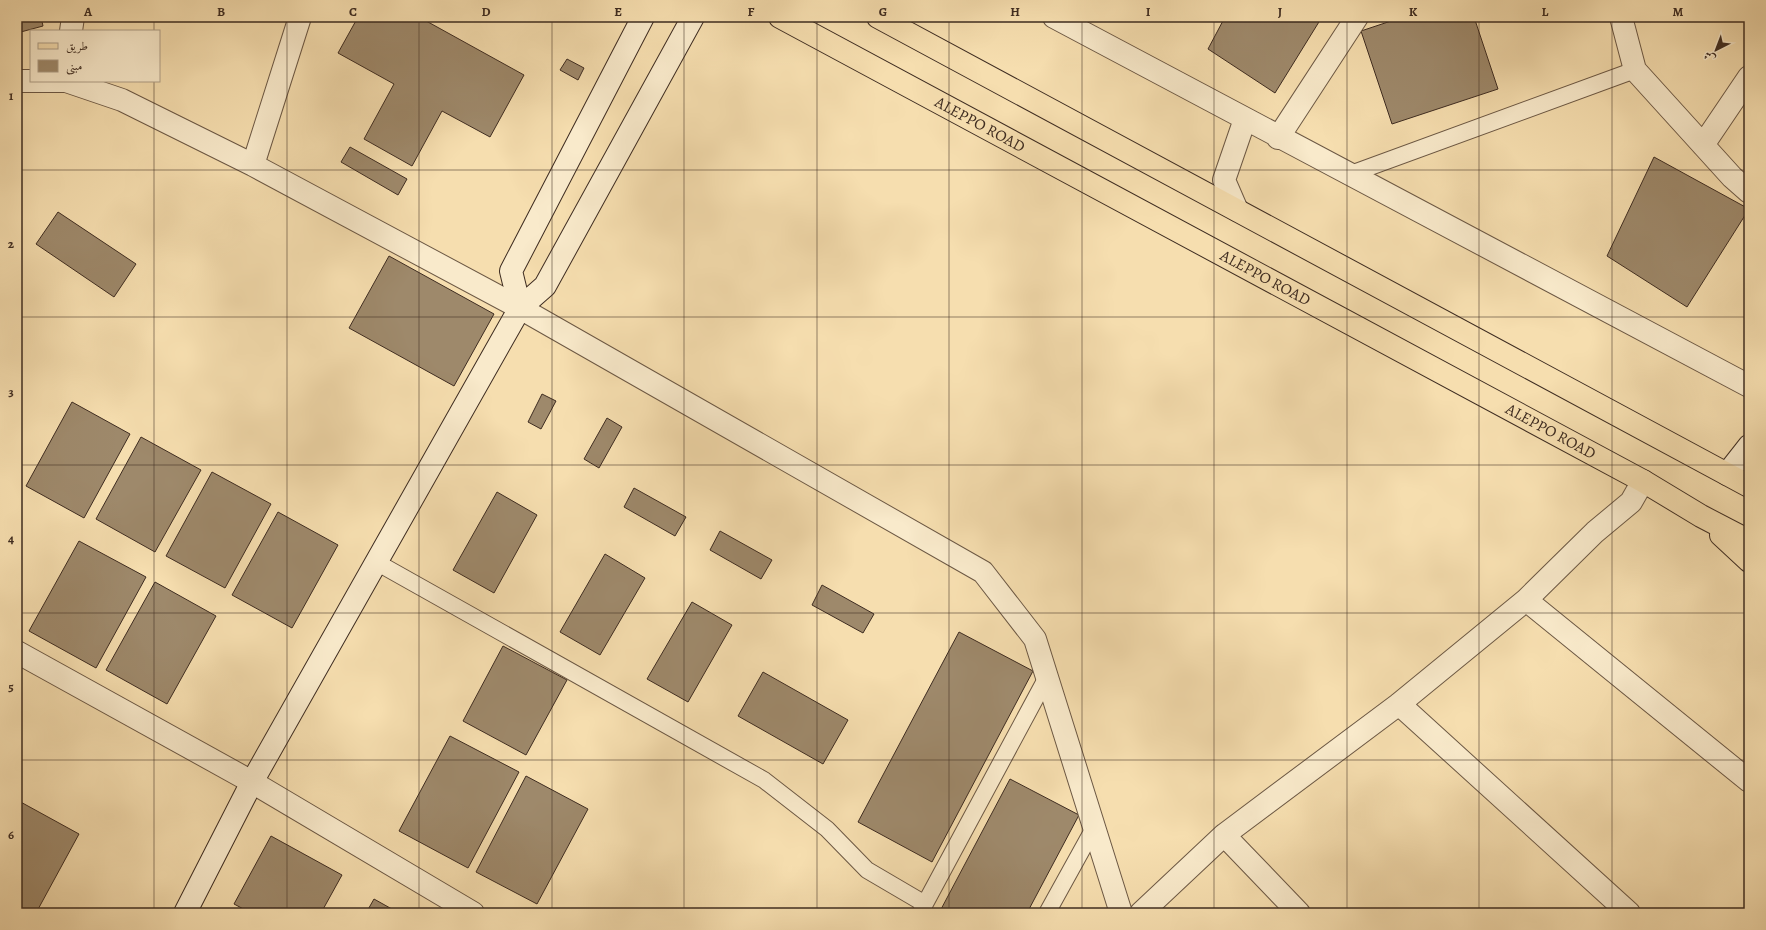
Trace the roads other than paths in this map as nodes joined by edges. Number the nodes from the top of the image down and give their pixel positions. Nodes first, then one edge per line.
1 (73, 17) edge
2 (300, 17) edge
3 (644, 17) edge
4 (693, 17) edge
5 (780, 17) edge
6 (878, 17) edge
7 (1054, 17) edge
8 (1357, 17) edge
9 (1621, 17) edge
10 (71, 30) edge
11 (1635, 70) junction
12 (1749, 77) edge
13 (17, 81) edge
14 (30, 81) edge
15 (69, 82) edge
16 (1244, 119) junction
17 (1278, 138) junction
18 (1703, 145) junction
19 (253, 165) junction
20 (1348, 175) junction
21 (1749, 192) edge
22 (1237, 210) junction
23 (520, 308) junction
24 (1749, 386) edge
25 (1749, 446) edge
26 (1727, 474) junction
27 (1643, 481) junction
28 (1749, 486) edge
29 (1701, 516) junction
30 (1749, 541) edge
31 (1749, 561) edge
32 (376, 562) junction
33 (1526, 600) junction
34 (17, 652) edge
35 (1047, 677) junction
36 (1399, 704) junction
37 (1749, 781) edge
38 (252, 782) junction
39 (1094, 828) junction
40 (1224, 835) junction
41 (923, 908) edge
42 (186, 913) edge
43 (473, 913) edge
44 (1047, 913) edge
45 (1121, 913) edge
46 (1141, 913) edge
47 (1299, 913) edge
48 (1629, 913) edge

1 - 10 street
2 - 19 street
3 - 23 street
4 - 23 street
5 - 27 main road, ALEPPO ROAD
6 - 22 main road
7 - 16 street
8 - 17 street
9 - 11 street
11 - 18 street
11 - 20 lane
12 - 18 street
13 - 14 street
15 - 19 street
16 - 17 street
16 - 22 street
17 - 20 street
18 - 21 street
19 - 23 street
20 - 24 street
22 - 26 main road
23 - 32 street
23 - 35 street
25 - 26 street
26 - 28 main road
27 - 29 main road, ALEPPO ROAD
27 - 33 street
29 - 30 main road, ALEPPO ROAD
29 - 31 main road
32 - 38 street
32 - 41 lane
33 - 36 street
33 - 37 street
34 - 38 street
35 - 39 street
35 - 41 lane
36 - 40 street
36 - 48 street
38 - 42 street
38 - 43 street
39 - 44 lane
39 - 45 street
40 - 46 street
40 - 47 street

